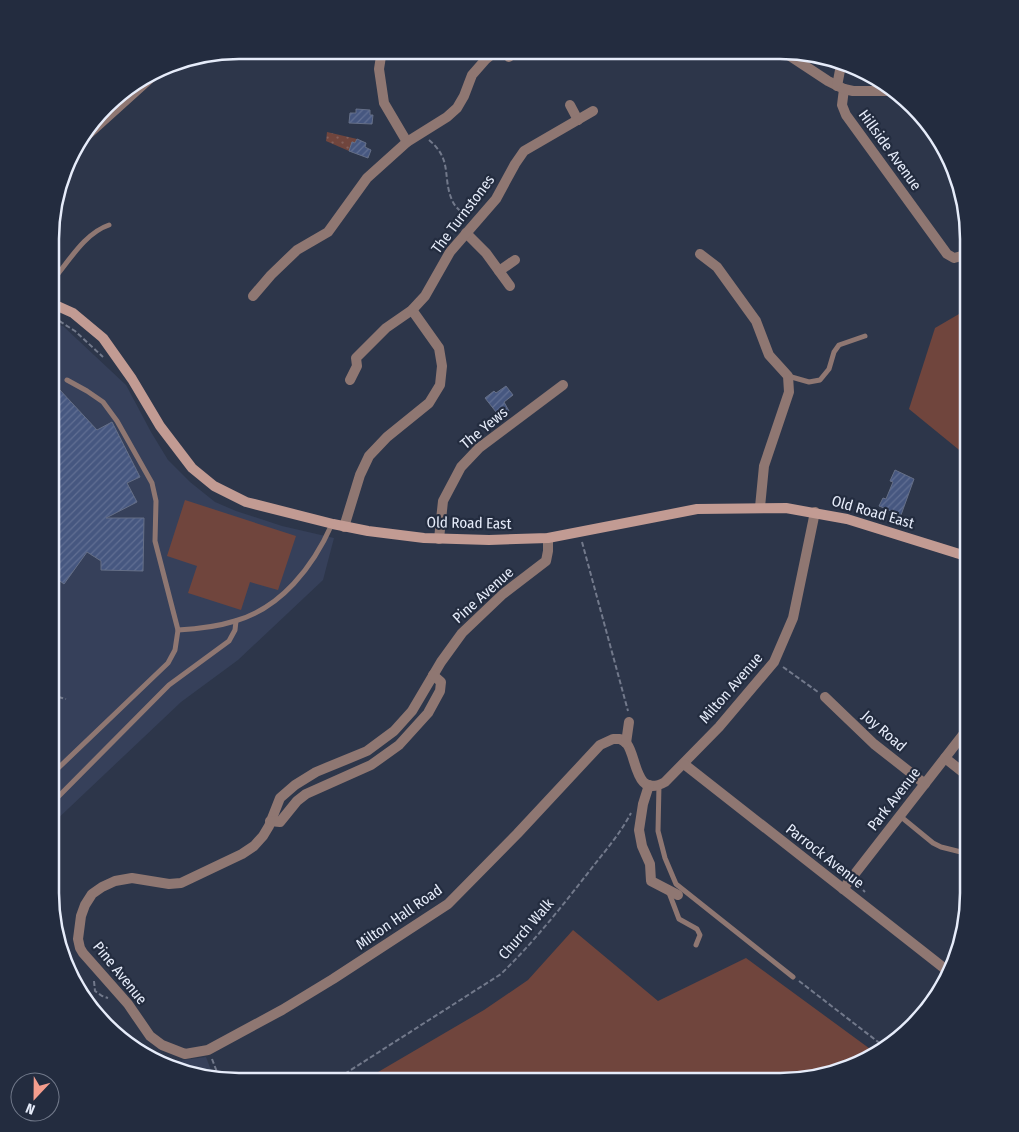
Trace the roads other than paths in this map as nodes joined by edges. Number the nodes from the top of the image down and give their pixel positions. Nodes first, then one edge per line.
1 (381, 59) edge
2 (486, 59) edge
3 (796, 59) edge
4 (841, 69) edge
5 (840, 87) junction
6 (136, 91) edge
7 (883, 91) edge
8 (570, 105) dead end
9 (593, 111) dead end
10 (578, 120) junction
11 (101, 123) edge
12 (407, 142) junction
13 (109, 225) dead end
14 (466, 234) junction
15 (700, 254) dead end
16 (960, 256) edge
17 (515, 260) dead end
18 (500, 271) junction
19 (59, 273) edge
20 (510, 286) dead end
21 (252, 296) dead end
22 (59, 307) edge
23 (412, 310) junction
24 (865, 336) dead end
25 (788, 376) junction
26 (67, 380) dead end
27 (350, 380) dead end
28 (563, 385) dead end
29 (760, 507) junction
30 (815, 512) junction
31 (333, 524) junction
32 (344, 527) junction
33 (548, 538) junction
34 (439, 539) junction
35 (960, 554) edge
36 (236, 621) junction
37 (178, 630) junction
38 (433, 675) junction
39 (825, 697) road end
40 (629, 722) road end
41 (960, 732) edge
42 (626, 743) junction
43 (945, 758) junction
44 (684, 764) junction
45 (59, 767) edge
46 (960, 770) edge
47 (925, 784) junction
48 (654, 785) junction
49 (59, 796) edge
50 (900, 816) junction
51 (270, 821) junction
52 (960, 852) edge
53 (843, 889) junction
54 (668, 890) junction
55 (678, 895) dead end
56 (696, 945) dead end
57 (944, 969) edge
58 (793, 977) road end
59 (150, 1036) joint

1 - 12 street
2 - 12 street
3 - 5 street
4 - 5 street, Hillside Avenue
5 - 7 street
5 - 16 street, Hillside Avenue
6 - 11 street
8 - 10 street
9 - 10 street, The Turnstones
10 - 14 street, The Turnstones
12 - 21 street
13 - 19 lane
14 - 18 street
14 - 23 street, The Turnstones
15 - 25 street
17 - 18 street
18 - 20 street
22 - 31 main road, Old Road East
23 - 27 street, The Turnstones
23 - 32 street
24 - 25 lane
25 - 29 street
26 - 37 lane
28 - 34 street, The Yews
29 - 30 main road, Old Road East
29 - 33 main road, Old Road East
30 - 35 main road, Old Road East
30 - 44 street, Milton Avenue
31 - 32 main road, Old Road East
31 - 36 lane
32 - 34 main road, Old Road East
33 - 34 main road, Old Road East
33 - 38 street, Pine Avenue
36 - 37 lane
36 - 49 lane
37 - 45 lane
38 - 51 street, Pine Avenue
38 - 51 street, Pine Avenue
39 - 47 street, Joy Road
40 - 42 street
41 - 43 street, Park Avenue
42 - 48 street
42 - 59 street, Milton Hall Road
43 - 46 street
43 - 47 street, Park Avenue
44 - 48 street, Milton Avenue
44 - 53 street, Parrock Avenue
47 - 50 street, Park Avenue
48 - 54 street
48 - 58 lane
50 - 52 lane
50 - 53 street, Park Avenue
51 - 59 street, Pine Avenue
53 - 57 street, Parrock Avenue
54 - 55 street
54 - 56 lane

